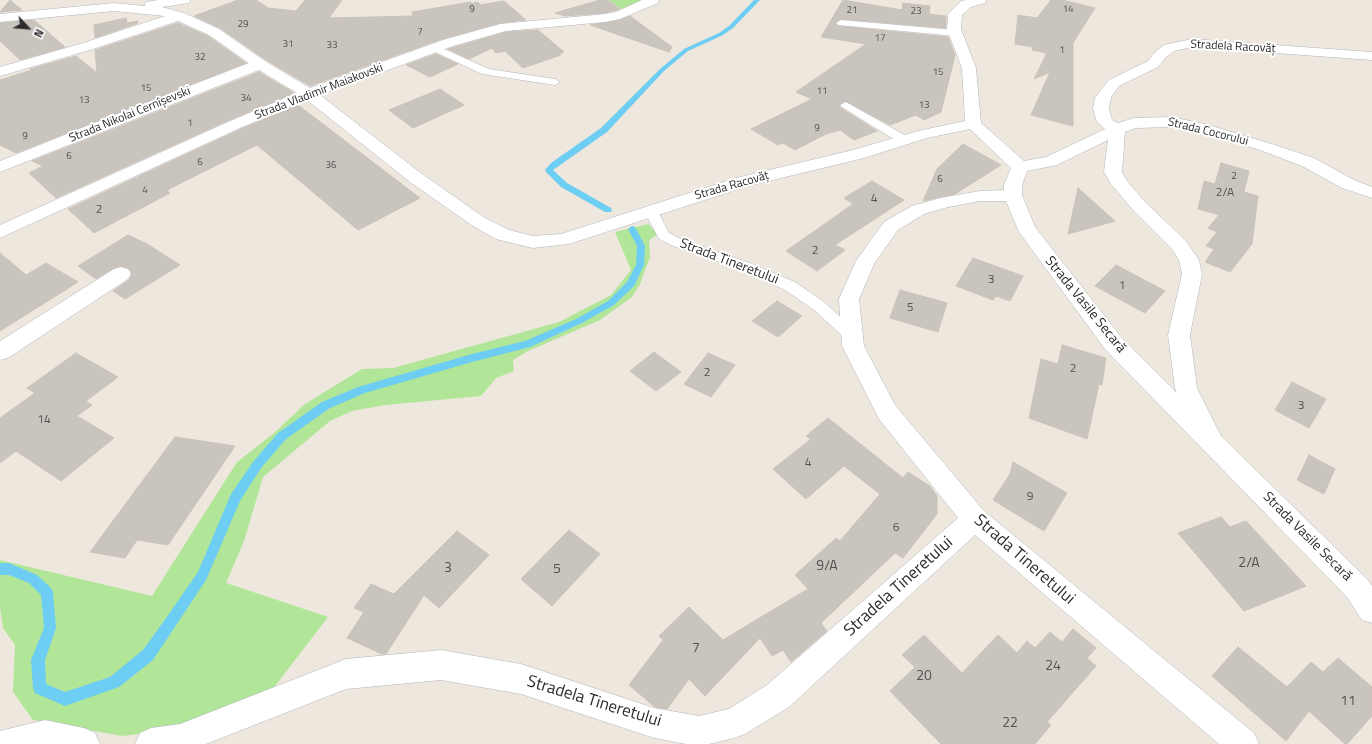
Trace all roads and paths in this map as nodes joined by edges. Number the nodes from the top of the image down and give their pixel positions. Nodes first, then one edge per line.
1 (87, 0) edge
2 (184, 0) edge
3 (653, 0) edge
4 (980, 0) edge
5 (116, 5) edge
6 (51, 12) junction
7 (179, 16) junction
8 (0, 18) edge
9 (841, 23) dead end
10 (955, 33) junction
11 (435, 48) junction
12 (1372, 56) edge
13 (260, 64) junction
14 (0, 72) edge
15 (555, 82) dead end
16 (309, 94) junction
17 (846, 105) dead end
18 (974, 124) junction
19 (1117, 129) junction
20 (904, 140) junction
21 (1020, 167) junction
22 (0, 168) edge
23 (1372, 193) edge
24 (1012, 195) junction
25 (652, 211) junction
26 (0, 232) edge
27 (122, 274) dead end
28 (853, 337) junction
29 (0, 352) edge
30 (1211, 440) junction
31 (974, 519) junction
32 (1367, 593) edge
33 (6, 744) edge
34 (84, 744) edge
35 (151, 744) edge
36 (1243, 744) edge

1 - 6 street
2 - 5 street
3 - 11 street, Strada Vladimir Maiakovski
4 - 10 street
5 - 6 street
5 - 7 street, Strada Racovăț
6 - 8 street
7 - 13 street, Strada Racovăț
7 - 14 street
9 - 10 lane
10 - 18 street
11 - 15 lane
11 - 16 street, Strada Vladimir Maiakovski
12 - 19 street, Stradela Racovăț
13 - 16 street, Strada Racovăț
13 - 22 street, Strada Nikolai Cernîșevski
16 - 25 street, Strada Racovăț
16 - 26 street, Strada Vladimir Maiakovski
17 - 20 lane
18 - 20 street, Strada Racovăț
18 - 21 street
19 - 21 street, Strada Cocorului
19 - 23 street, Strada Cocorului
19 - 30 street, Strada Vasile Secară
20 - 25 street, Strada Racovăț
21 - 24 street
24 - 28 street, Strada Tineretului
24 - 30 street, Strada Vasile Secară
25 - 28 lane, Strada Tineretului
27 - 29 street
28 - 31 street, Strada Tineretului
30 - 32 street, Strada Vasile Secară
31 - 35 street, Stradela Tineretului
31 - 36 street, Strada Tineretului
33 - 34 street

